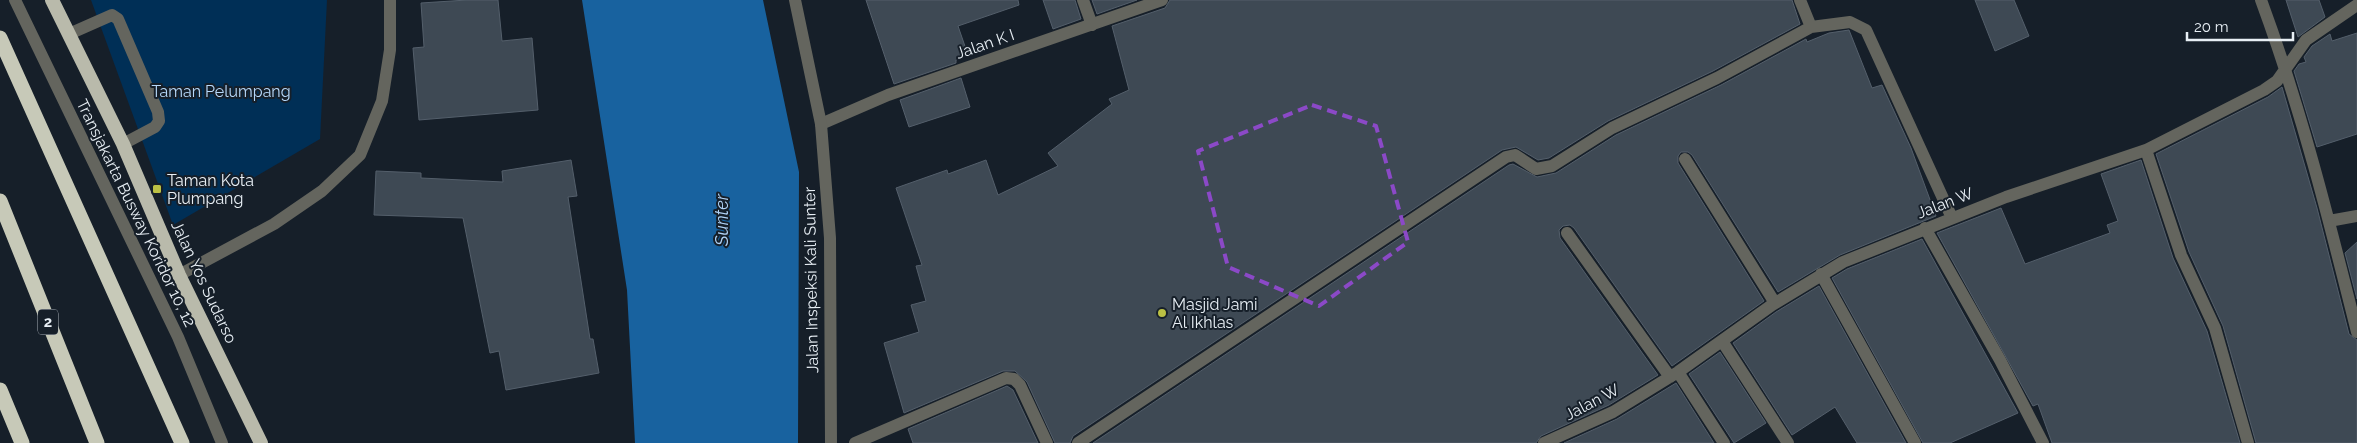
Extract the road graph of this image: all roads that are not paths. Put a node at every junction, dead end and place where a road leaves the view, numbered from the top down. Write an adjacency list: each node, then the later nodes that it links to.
1 (15, 0): 35 (street, Transjakarta Busway Koridor 10, 12)
2 (52, 0): 12 (highway, Jalan Yos Sudarso)
3 (390, 0): 25 (street)
4 (795, 0): 15 (street, Jalan Inspeksi Kali Sunter)
5 (1083, 0): 10 (street)
6 (1162, 0): 10 (street, Jalan K I)
7 (1800, 0): 11 (street)
8 (2261, 0): 14 (street)
9 (2357, 5): 14 (street, Jalan W)
10 (1092, 25): 15 (street, Jalan K I)
11 (1811, 26): 21 (street); 40 (street)
12 (69, 34): 16 (highway, Jalan Yos Sudarso); 16 (street)
13 (0, 38): 34 (highway)
14 (2286, 69): 17 (street, Jalan W); 22 (street)
15 (820, 124): 37 (street, Jalan Inspeksi Kali Sunter)
16 (123, 144): 25 (highway, Jalan Yos Sudarso)
17 (2146, 150): 21 (street, Jalan W); 46 (street)
18 (1685, 159): 27 (street)
19 (0, 201): 33 (highway, 2)
20 (2357, 216): 22 (street)
21 (1952, 218): 23 (street, Jalan W)
22 (2330, 221): 28 (street)
23 (1925, 228): 26 (street, Jalan W); 45 (street)
24 (1567, 233): 30 (street)
25 (179, 274): 36 (highway, Jalan Yos Sudarso)
26 (1821, 274): 27 (street, Jalan W); 44 (street)
27 (1775, 303): 29 (street, Jalan W)
28 (2357, 332)
29 (1722, 341): 30 (street, Jalan W); 43 (street)
30 (1674, 374): 41 (street, Jalan W); 42 (street)
31 (0, 390): 32 (highway)
32 (22, 443)
33 (97, 443)
34 (182, 443)
35 (222, 443)
36 (261, 443)
37 (830, 443)
38 (855, 443): 39 (street)
39 (1047, 443)
40 (1078, 443)
41 (1544, 443)
42 (1724, 443)
43 (1788, 443)
44 (1915, 443)
45 (2043, 443)
46 (2248, 443)

